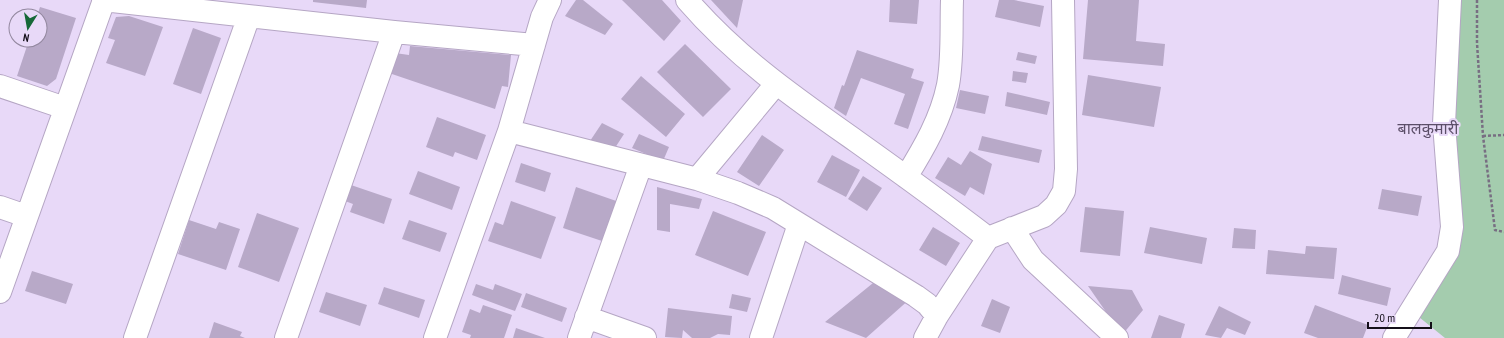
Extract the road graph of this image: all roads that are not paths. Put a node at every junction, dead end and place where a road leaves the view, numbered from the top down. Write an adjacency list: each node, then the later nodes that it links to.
1 (104, 0): 7 (street); 12 (street)
2 (550, 0): 9 (street)
3 (687, 0): 10 (street)
4 (952, 0): 15 (street)
5 (1063, 0): 20 (street)
6 (1450, 0): 34 (street)
7 (249, 16): 8 (street); 25 (street)
8 (394, 32): 9 (street); 26 (street)
9 (534, 45): 13 (street)
10 (776, 84): 15 (street); 16 (street)
11 (0, 86): 12 (street)
12 (65, 108): 18 (street)
13 (509, 132): 14 (street); 27 (street)
14 (641, 165): 16 (street); 24 (street)
15 (906, 177): 21 (street)
16 (697, 179): 19 (street)
17 (0, 207): 18 (street)
18 (26, 216): 22 (street)
19 (800, 224): 23 (street); 30 (street)
20 (1012, 228): 21 (street); 33 (street)
21 (988, 238): 23 (street)
22 (0, 292)
23 (937, 316): 32 (street)
24 (586, 317): 28 (street); 29 (street)
25 (135, 338)
26 (286, 338)
27 (435, 338)
28 (579, 338)
29 (645, 338)
30 (761, 338)
31 (908, 338): 32 (street)
32 (924, 338)
33 (1116, 338)
34 (1394, 338)

